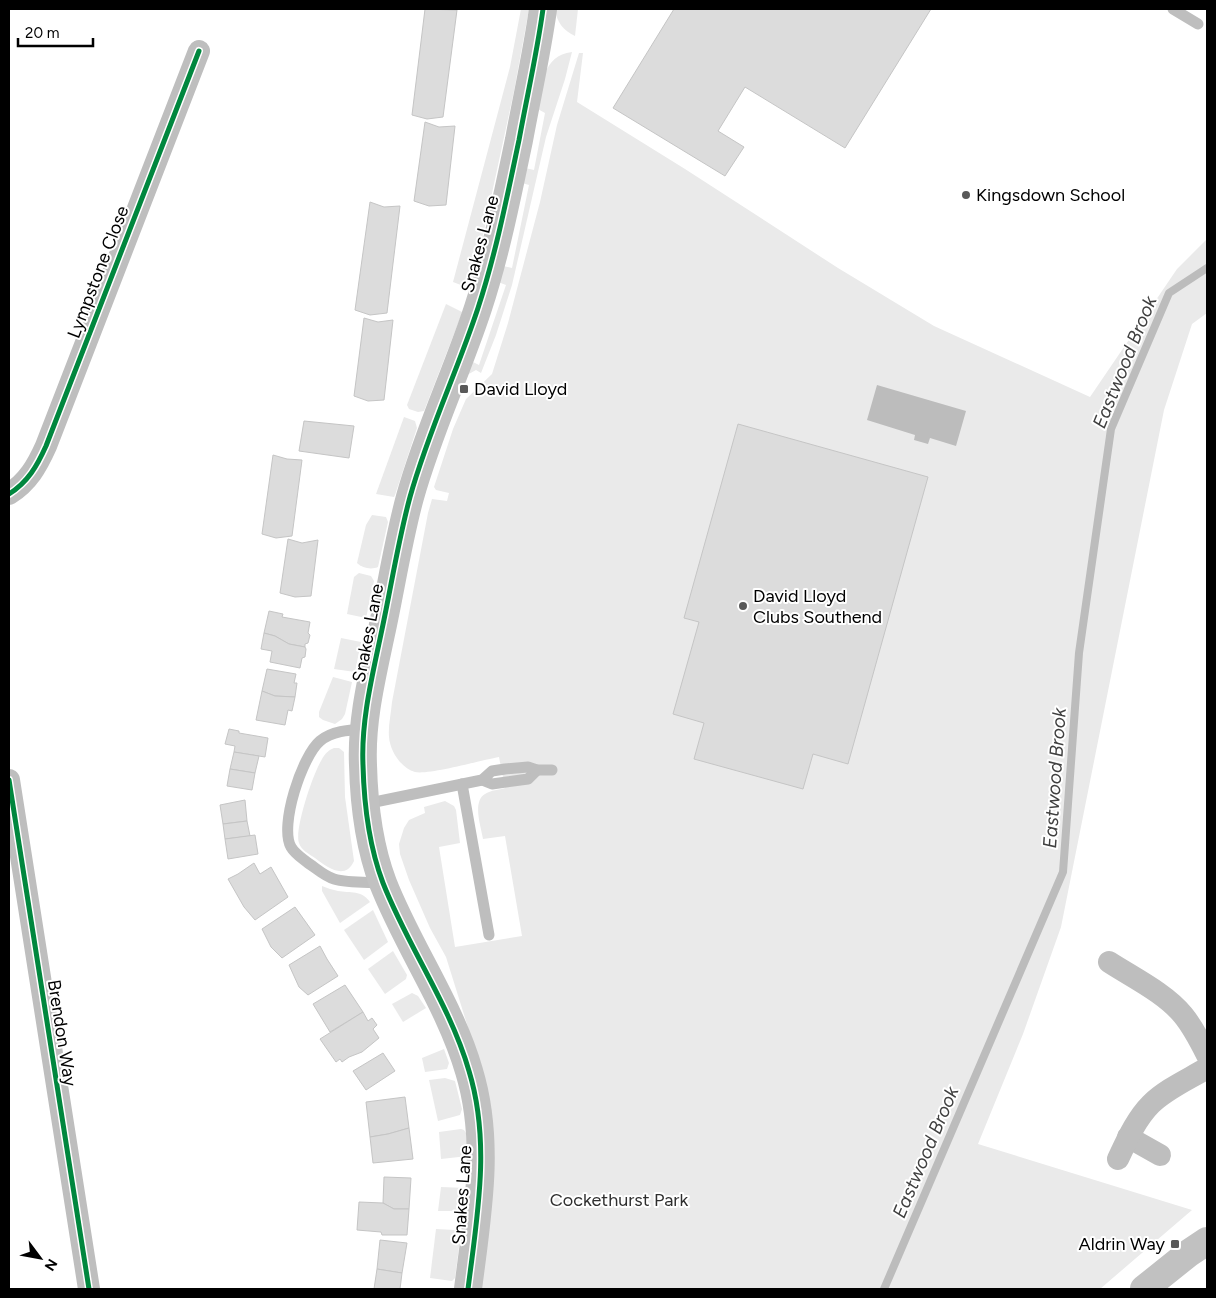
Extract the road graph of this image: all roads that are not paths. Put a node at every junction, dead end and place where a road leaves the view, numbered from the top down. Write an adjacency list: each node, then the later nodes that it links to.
1 (543, 9): 6 (street, Snakes Lane)
2 (1173, 9): 3 (lane)
3 (1198, 24)
4 (199, 51): 5 (street, Lympstone Close)
5 (9, 494)
6 (364, 729): 10 (street, Snakes Lane); 12 (lane)
7 (552, 770): 9 (lane)
8 (9, 780): 11 (street, Brendon Way)
9 (462, 784): 10 (lane); 13 (lane)
10 (365, 804): 12 (street, Snakes Lane)
11 (15, 858): 21 (street, Brendon Way)
12 (383, 883): 22 (street, Snakes Lane)
13 (489, 935)
14 (1109, 962): 15 (street)
15 (1207, 1055)
16 (1207, 1068): 17 (street)
17 (1128, 1137): 18 (street); 19 (street)
18 (1160, 1155)
19 (1118, 1159)
20 (1207, 1241): 23 (street)
21 (89, 1289)
22 (468, 1289)
23 (1144, 1289)

